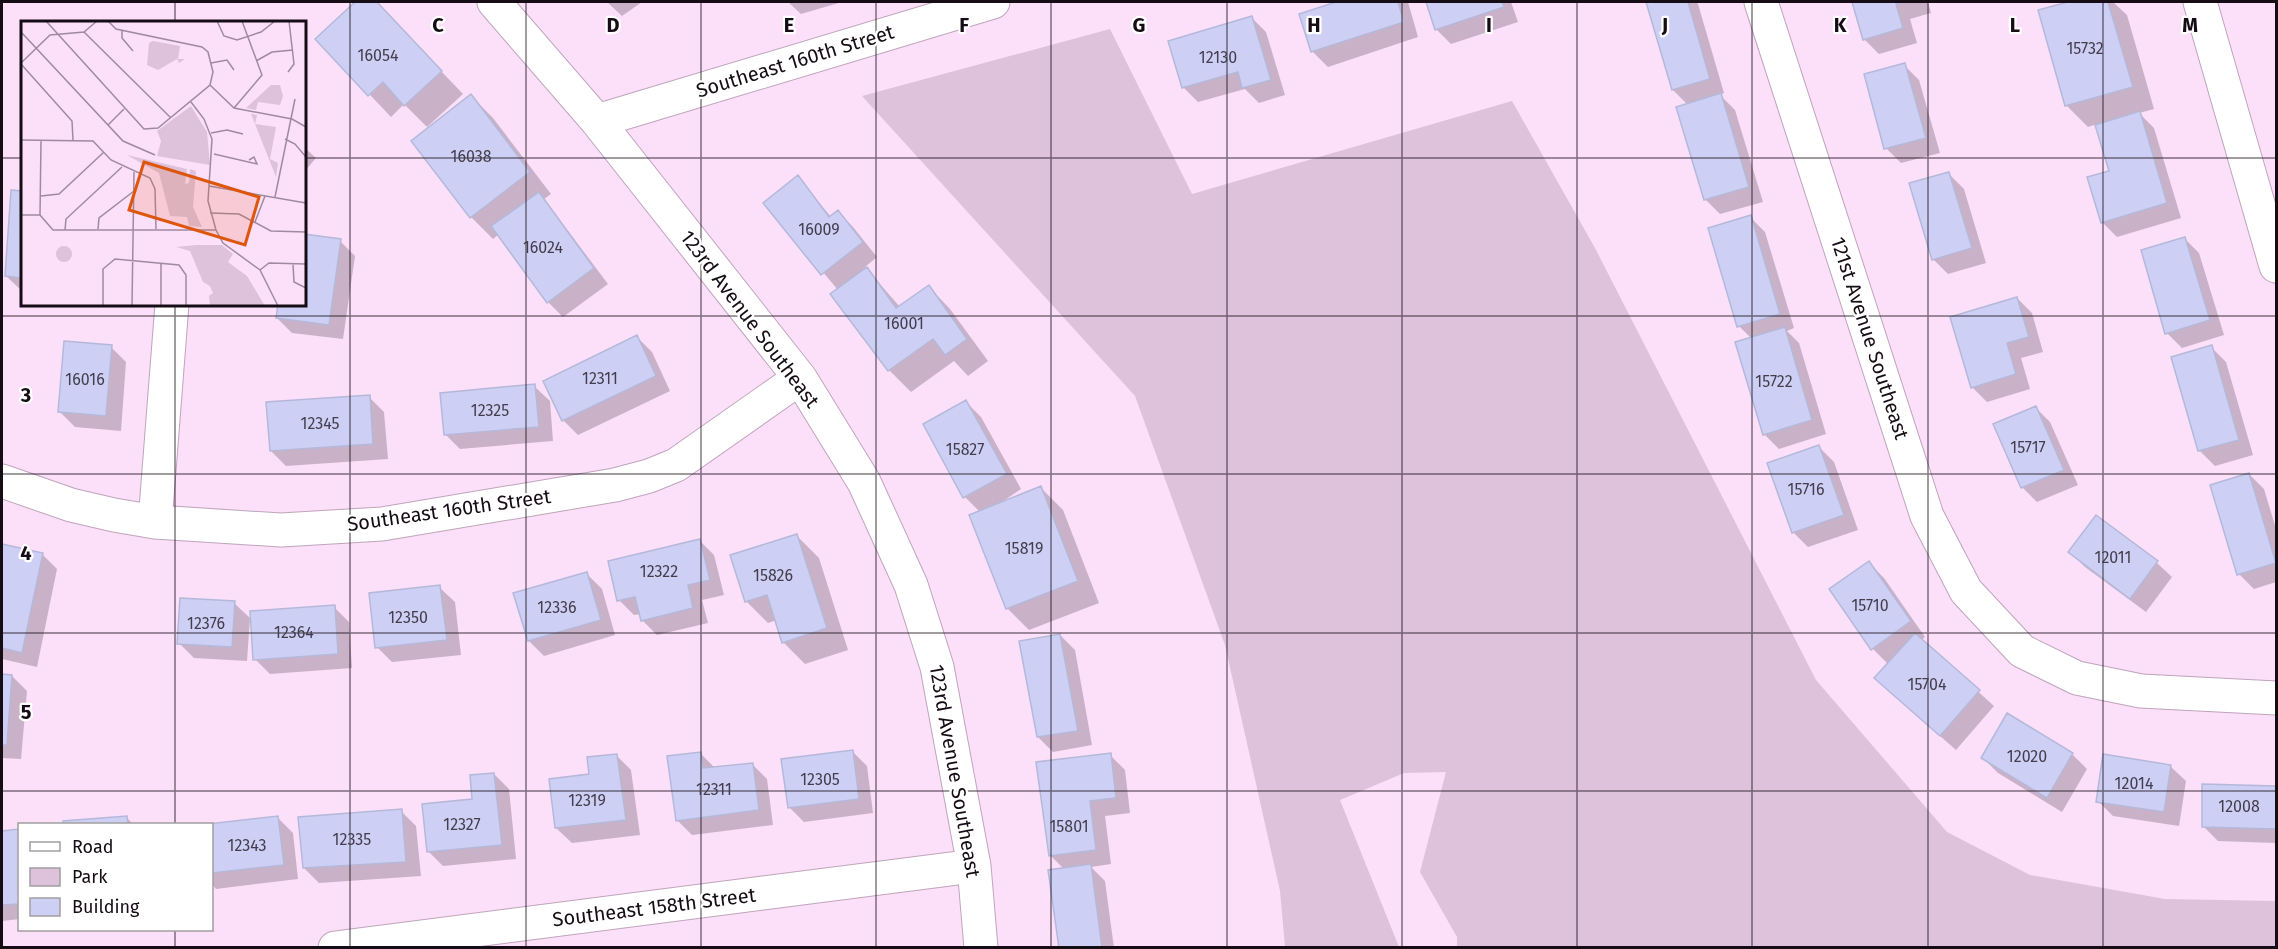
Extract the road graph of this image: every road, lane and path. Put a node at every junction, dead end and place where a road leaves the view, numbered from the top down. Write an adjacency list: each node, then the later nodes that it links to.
1 (494, 2): 5 (street, 123rd Avenue Southeast)
2 (993, 2): 5 (street, Southeast 160th Street)
3 (1761, 2): 11 (street, 121st Avenue Southeast)
4 (2200, 2): 6 (street)
5 (597, 121): 8 (street, 123rd Avenue Southeast)
6 (2277, 266)
7 (172, 306): 10 (street)
8 (800, 378): 10 (street, Southeast 160th Street); 12 (street, 123rd Avenue Southeast)
9 (2, 481): 10 (street, Southeast 160th Street)
10 (155, 522)
11 (2277, 699)
12 (974, 866): 13 (street, Southeast 158th Street); 14 (street, 123rd Avenue Southeast)
13 (335, 948)
14 (981, 948)

